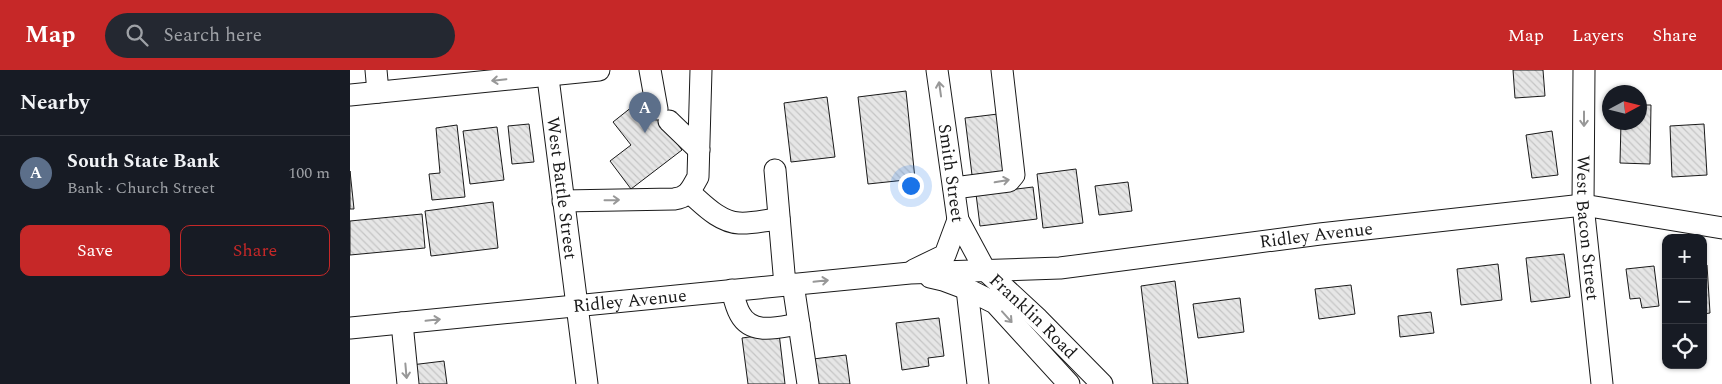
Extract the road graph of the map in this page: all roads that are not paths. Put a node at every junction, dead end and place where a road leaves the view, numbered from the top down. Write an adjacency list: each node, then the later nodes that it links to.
1 (376, 70): 9 (street)
2 (599, 70): 8 (street)
3 (650, 70): 11 (street)
4 (701, 70): 11 (street)
5 (937, 70): 13 (street, Smith Street, one-way to 5)
6 (1002, 70): 13 (street, one-way to 6)
7 (1584, 70): 16 (street, West Bacon Street, one-way to 16)
8 (547, 72): 9 (street, one-way to 9); 15 (street, West Battle Street)
9 (378, 92): 10 (street)
10 (350, 95)
11 (699, 150): 14 (street)
12 (775, 170): 17 (street)
13 (954, 188): 18 (street, Smith Street)
14 (689, 192): 15 (street, one-way to 14); 17 (street)
15 (563, 201): 25 (street, West Battle Street)
16 (1583, 205): 19 (street, Ridley Avenue); 20 (street, Ridley Avenue); 35 (street, West Bacon Street)
17 (779, 219): 22 (street)
18 (958, 220): 20 (street, Smith Street); 21 (street, Ridley Avenue)
19 (1722, 228)
20 (985, 270): 21 (street, Ridley Avenue); 34 (street, Franklin Road)
21 (910, 273): 22 (street, Ridley Avenue, one-way to 21); 24 (street, Ridley Avenue)
22 (789, 285): 23 (street, Ridley Avenue); 27 (street)
23 (732, 290): 25 (street, Ridley Avenue); 27 (street)
24 (967, 290): 32 (street); 33 (street, Franklin Road, one-way to 33)
25 (577, 306): 26 (street, Ridley Avenue, one-way to 25); 30 (street, West Battle Street)
26 (402, 323): 28 (street, Ridley Avenue); 29 (street, one-way to 29)
27 (799, 324): 31 (street)
28 (350, 328)
29 (408, 384)
30 (587, 384)
31 (808, 384)
32 (978, 384)
33 (1068, 384)
34 (1102, 384)
35 (1602, 384)

